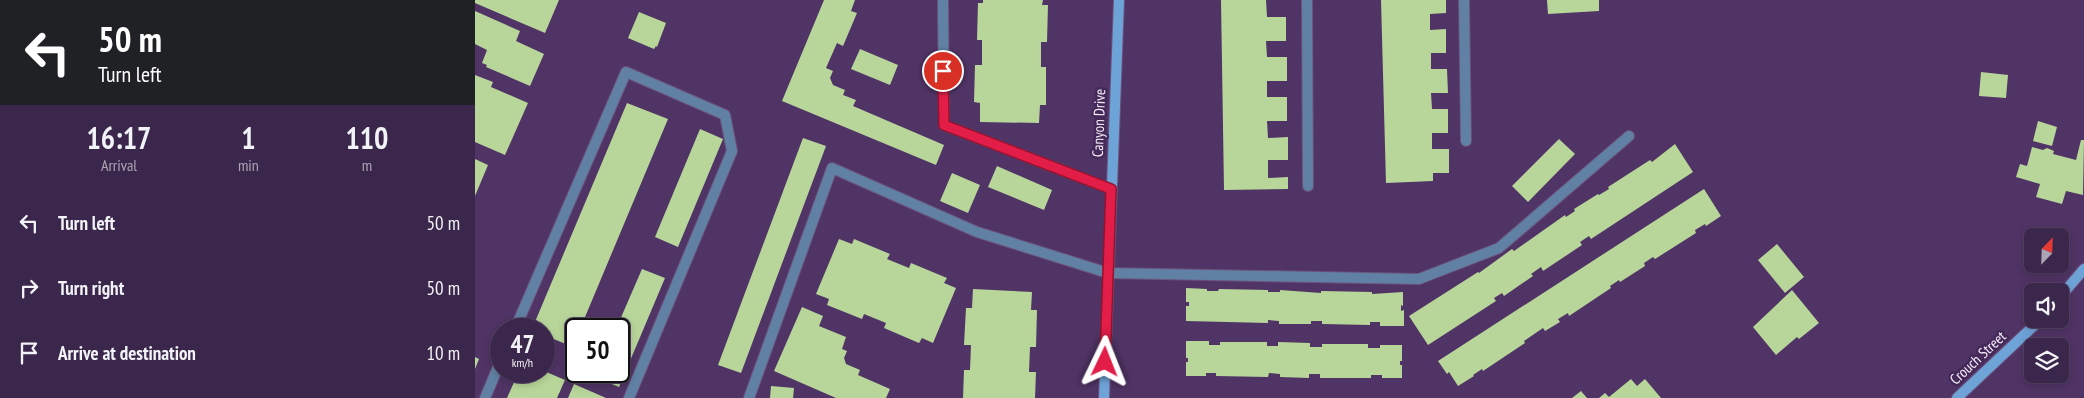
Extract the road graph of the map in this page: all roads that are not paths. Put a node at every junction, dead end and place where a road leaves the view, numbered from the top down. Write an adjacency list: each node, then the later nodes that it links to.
1 (943, 0): 8 (street)
2 (1119, 0): 8 (main road, Canyon Drive)
3 (1307, 0): 7 (street)
4 (1464, 0): 6 (street)
5 (1629, 136): 10 (street)
6 (1466, 141)
7 (1308, 186)
8 (1111, 189): 10 (main road, Canyon Drive)
9 (2084, 269): 11 (main road)
10 (1108, 273): 17 (street); 18 (main road, Canyon Drive)
11 (2069, 286)
12 (520, 318): 16 (street)
13 (2031, 328): 19 (main road, Crouch Street)
14 (491, 383): 15 (street)
15 (485, 398)
16 (629, 398)
17 (749, 398)
18 (1103, 398)
19 (1957, 398)

